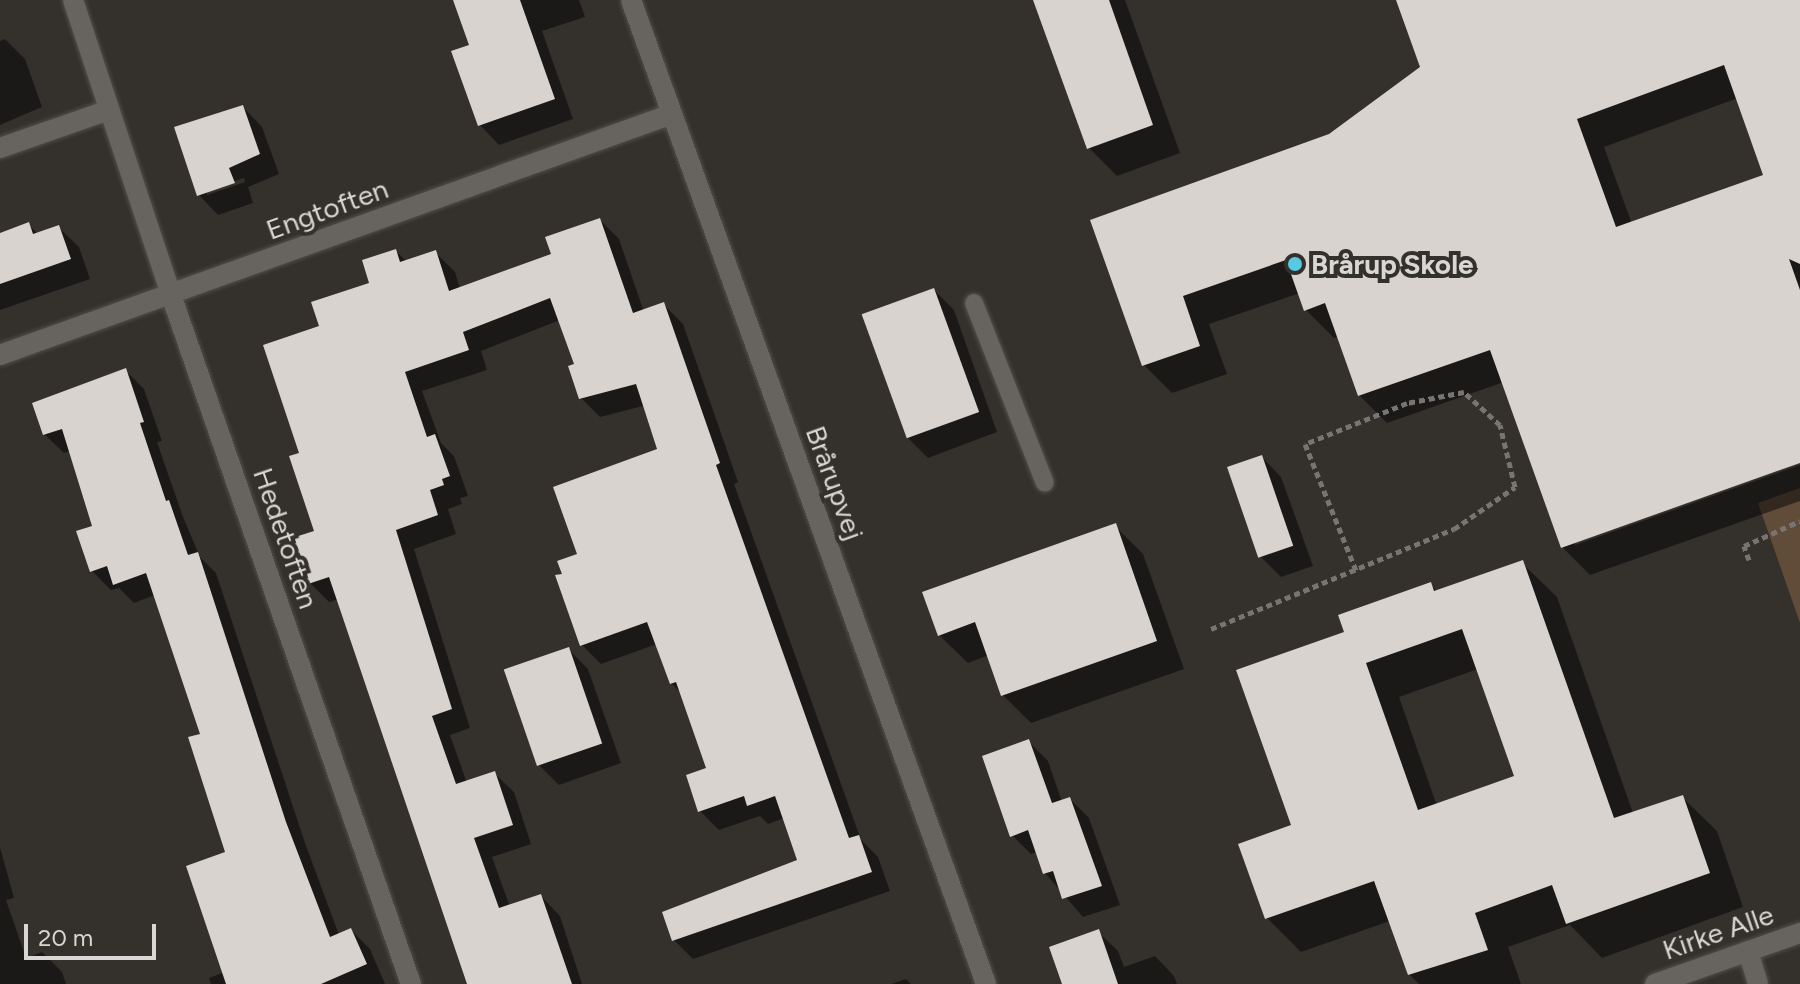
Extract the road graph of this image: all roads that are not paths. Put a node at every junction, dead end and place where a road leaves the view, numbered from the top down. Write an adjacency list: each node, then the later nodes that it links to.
1 (73, 0): 3 (street, Hedetoften)
2 (631, 0): 4 (street, Brårupvej)
3 (109, 110): 5 (street); 6 (street, Hedetoften)
4 (672, 114): 6 (street, Engtoften); 13 (street, Brårupvej)
5 (0, 148)
6 (171, 295): 8 (street, Engtoften); 12 (street, Hedetoften)
7 (974, 303): 9 (lane)
8 (0, 355)
9 (1045, 483)
10 (1800, 933): 11 (street, Kirke Alle)
11 (1748, 951): 14 (street, Kirke Alle); 15 (street)
12 (411, 984)
13 (986, 984)
14 (1655, 984)
15 (1758, 984)

